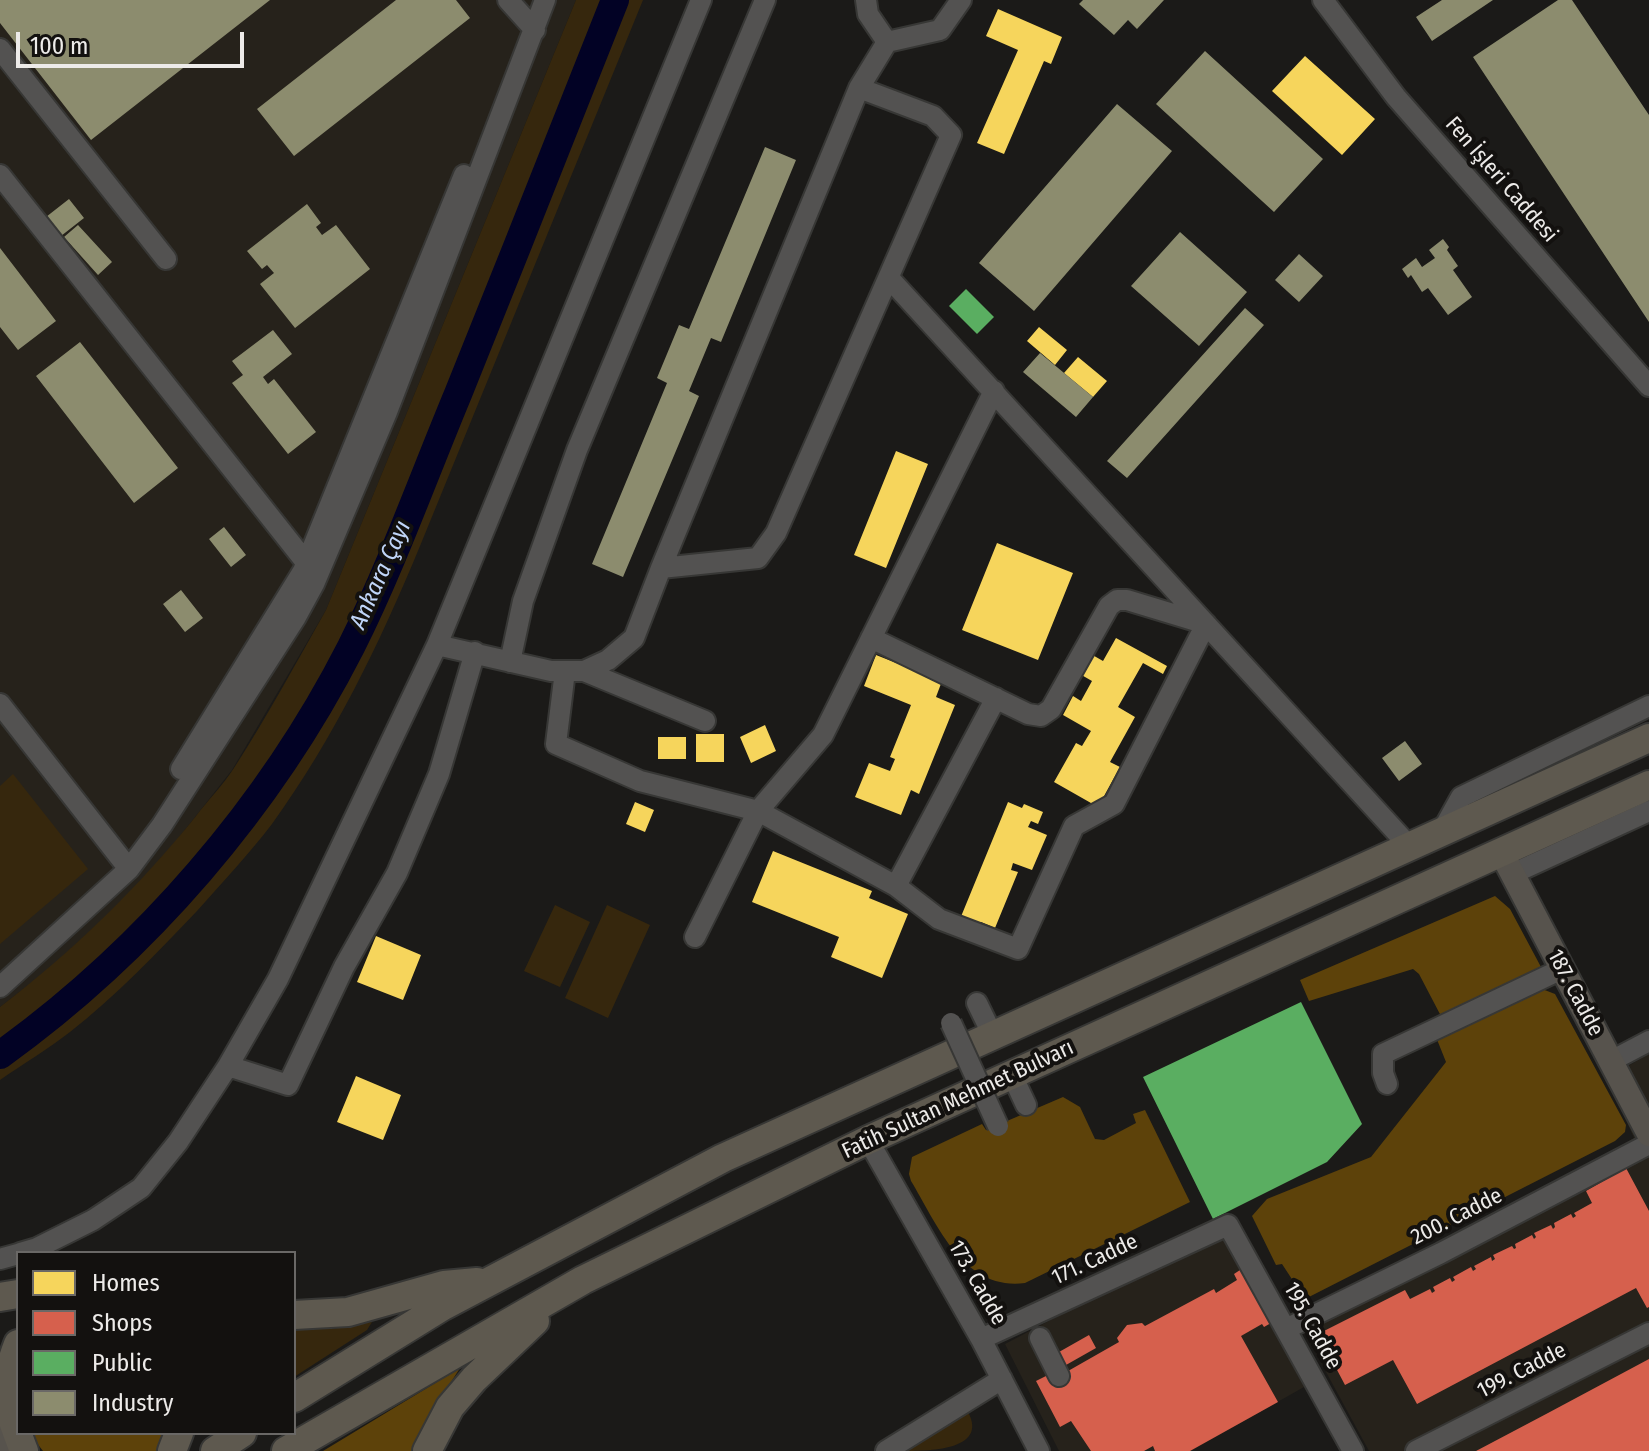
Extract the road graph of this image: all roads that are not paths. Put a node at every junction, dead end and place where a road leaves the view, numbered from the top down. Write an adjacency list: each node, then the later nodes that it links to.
1 (508, 0): 8 (street)
2 (544, 0): 8 (street)
3 (701, 0): 21 (street)
4 (765, 0): 23 (street)
5 (866, 0): 9 (street)
6 (961, 0): 9 (street)
7 (1323, 0): 15 (street, Fen İşleri Caddesi)
8 (531, 27): 18 (street)
9 (887, 42): 11 (street)
10 (0, 49): 13 (street)
11 (859, 88): 14 (street); 17 (street)
12 (0, 175): 18 (street)
13 (166, 259)
14 (889, 278): 16 (street); 17 (street)
15 (1649, 386)
16 (994, 391): 19 (street); 20 (street)
17 (661, 568): 24 (street)
18 (312, 570): 36 (street)
19 (1206, 624): 25 (street); 34 (street); 37 (street)
20 (871, 638): 25 (street); 31 (street)
21 (437, 645): 22 (street); 47 (street)
22 (475, 652): 23 (street); 47 (street)
23 (510, 662): 24 (street)
24 (574, 671): 28 (street); 31 (street)
25 (996, 698): 37 (street)
26 (0, 704): 36 (street)
27 (1649, 706): 33 (street)
28 (705, 721)
29 (1649, 738): 33 (highway, Fatih Sultan Mehmet Bulvarı)
30 (1649, 785): 35 (highway, Fatih Sultan Mehmet Bulvarı)
31 (758, 811): 37 (street); 38 (street)
32 (1649, 811): 35 (street)
33 (1441, 833): 34 (highway, Fatih Sultan Mehmet Bulvarı)
34 (1410, 847): 44 (highway, Fatih Sultan Mehmet Bulvarı)
35 (1506, 863): 39 (main road, 187. Cadde); 48 (highway, Fatih Sultan Mehmet Bulvarı)
36 (126, 866): 40 (street); 41 (street)
37 (896, 886)
38 (695, 937)
39 (1562, 969): 46 (main road, 187. Cadde); 49 (street)
40 (0, 971)
41 (0, 987)
42 (977, 1003): 44 (street)
43 (951, 1023): 51 (street, bridge)
44 (993, 1036): 58 (highway, Fatih Sultan Mehmet Bulvarı)
45 (1649, 1041): 46 (street)
46 (1611, 1061): 52 (main road, 187. Cadde)
47 (228, 1066): 56 (street)
48 (1012, 1075): 50 (street); 53 (highway, Fatih Sultan Mehmet Bulvarı)
49 (1387, 1084)
50 (1026, 1105)
51 (998, 1126)
52 (1649, 1134)
53 (868, 1140): 57 (highway, Fatih Sultan Mehmet Bulvarı); 63 (street, 173. Cadde)
54 (1649, 1144): 60 (street, 200. Cadde)
55 (1228, 1225): 60 (street, 195. Cadde); 63 (street, 171. Cadde)
56 (26, 1251)
57 (583, 1280): 73 (highway, Fatih Sultan Mehmet Bulvarı); 74 (highway)
58 (490, 1281): 59 (highway); 67 (highway, Fatih Sultan Mehmet Bulvarı)
59 (296, 1315)
60 (1286, 1329): 77 (street, 195. Cadde)
61 (1649, 1333): 78 (street, 199. Cadde)
62 (1040, 1338): 65 (street)
63 (981, 1339): 66 (street, 173. Cadde)
64 (16, 1348): 68 (highway)
65 (1059, 1376)
66 (1002, 1379): 75 (street); 76 (street, 173. Cadde)
67 (300, 1394)
68 (16, 1430)
69 (0, 1435): 71 (main road)
70 (239, 1435): 72 (highway)
71 (16, 1451)
72 (215, 1451)
73 (286, 1451)
74 (427, 1451)
75 (886, 1451)
76 (1039, 1451)
77 (1353, 1451)
78 (1416, 1451)

